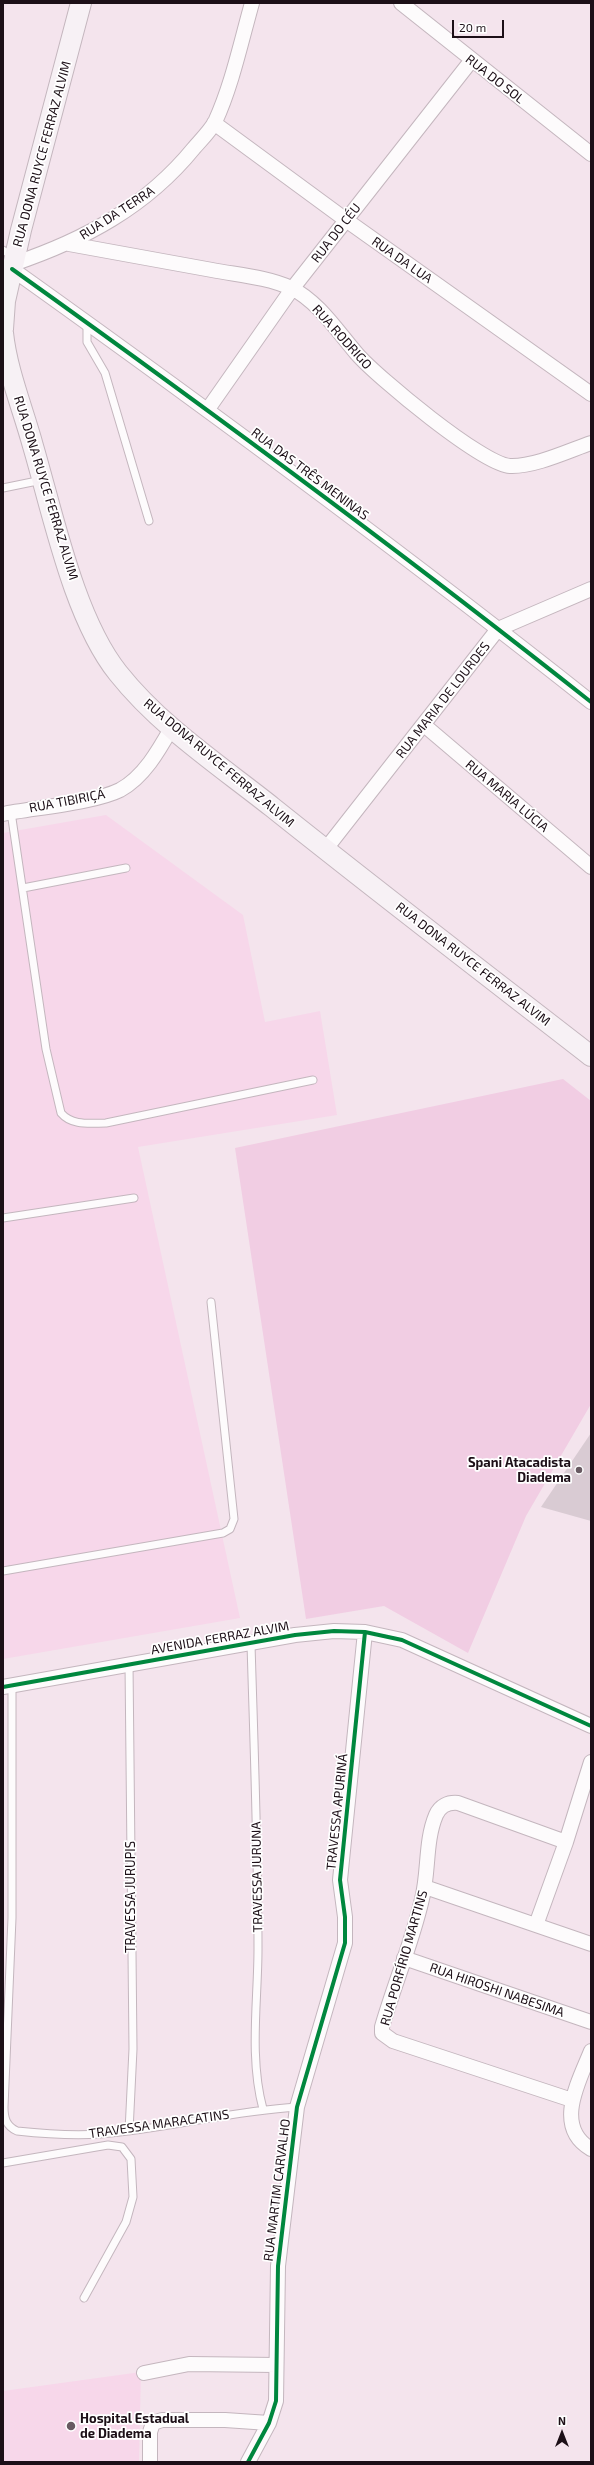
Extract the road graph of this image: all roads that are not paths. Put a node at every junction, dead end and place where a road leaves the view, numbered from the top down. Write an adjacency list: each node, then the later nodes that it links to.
1 (81, 3): 9 (main road, RUA DONA RUYCE FERRAZ ALVIM)
2 (252, 3): 5 (street, RUA DA TERRA)
3 (400, 3): 4 (street, RUA DO SOL)
4 (471, 61): 6 (street, RUA DO SOL); 7 (street, RUA DO CÉU)
5 (214, 123): 7 (street, RUA DA LUA); 8 (street, RUA DA TERRA)
6 (591, 154)
7 (346, 220): 10 (street, RUA DO CÉU); 14 (street, RUA DA LUA)
8 (69, 244): 9 (street, RUA DA TERRA); 10 (street, RUA RODRIGO)
9 (9, 267): 11 (street, RUA DAS TRÊS MENINAS); 12 (main road, RUA DONA RUYCE FERRAZ ALVIM)
10 (292, 289): 16 (street, RUA DO CÉU); 18 (street, RUA RODRIGO)
11 (87, 322): 16 (street, RUA DAS TRÊS MENINAS); 21 (lane)
12 (3, 329)
13 (3, 333): 17 (main road, RUA DONA RUYCE FERRAZ ALVIM)
14 (591, 394)
15 (3, 397): 17 (main road)
16 (208, 409): 23 (street, RUA DAS TRÊS MENINAS)
17 (27, 425): 19 (main road, RUA DONA RUYCE FERRAZ ALVIM)
18 (591, 443)
19 (43, 479): 20 (lane); 26 (main road, RUA DONA RUYCE FERRAZ ALVIM)
20 (3, 488)
21 (149, 521)
22 (591, 589): 23 (street, RUA MARIA DE LOURDES)
23 (498, 629): 24 (street, RUA DAS TRÊS MENINAS); 25 (street, RUA MARIA DE LOURDES)
24 (591, 702)
25 (424, 725): 28 (street, RUA MARIA DE LOURDES); 29 (street, RUA MARIA LÚCIA)
26 (172, 727): 27 (street, RUA TIBIRIÇÁ); 28 (main road, RUA DONA RUYCE FERRAZ ALVIM)
27 (7, 813): 31 (lane)
28 (325, 850): 32 (main road, RUA DONA RUYCE FERRAZ ALVIM)
29 (591, 867)
30 (126, 868): 31 (lane)
31 (23, 888): 33 (lane)
32 (591, 1056)
33 (313, 1080)
34 (134, 1198): 35 (lane)
35 (3, 1218)
36 (211, 1302): 37 (lane)
37 (3, 1571)
38 (365, 1632): 39 (street, AVENIDA FERRAZ ALVIM); 42 (street, AVENIDA FERRAZ ALVIM); 52 (street, TRAVESSA APURINÁ)
39 (252, 1644): 40 (street, AVENIDA FERRAZ ALVIM); 53 (lane, TRAVESSA JURUNA)
40 (129, 1664): 41 (street, AVENIDA FERRAZ ALVIM); 54 (lane, TRAVESSA JURUPIS)
41 (7, 1686): 54 (lane, TRAVESSA MARACATINS)
42 (591, 1726)
43 (591, 1762): 44 (street)
44 (566, 1842): 45 (street, RUA PORFÍRIO MARTINS); 46 (street)
45 (425, 1887): 46 (street); 48 (street, RUA PORFÍRIO MARTINS)
46 (536, 1925): 47 (street)
47 (591, 1944)
48 (404, 1958): 49 (street, RUA HIROSHI NABESIMA); 51 (street, RUA PORFÍRIO MARTINS)
49 (591, 2022)
50 (591, 2051): 51 (street)
51 (572, 2100): 55 (street)
52 (297, 2107): 53 (lane, TRAVESSA MARACATINS); 58 (street, RUA MARTIM CARVALHO)
53 (263, 2109): 54 (lane, TRAVESSA MARACATINS)
54 (129, 2131)
55 (591, 2148)
56 (3, 2163): 57 (lane)
57 (84, 2298)
58 (276, 2365): 59 (street); 60 (street, RUA MARTIM CARVALHO)
59 (144, 2373)
60 (269, 2423): 61 (street); 62 (street, RUA MARTIM CARVALHO)
61 (150, 2462)
62 (248, 2462)

